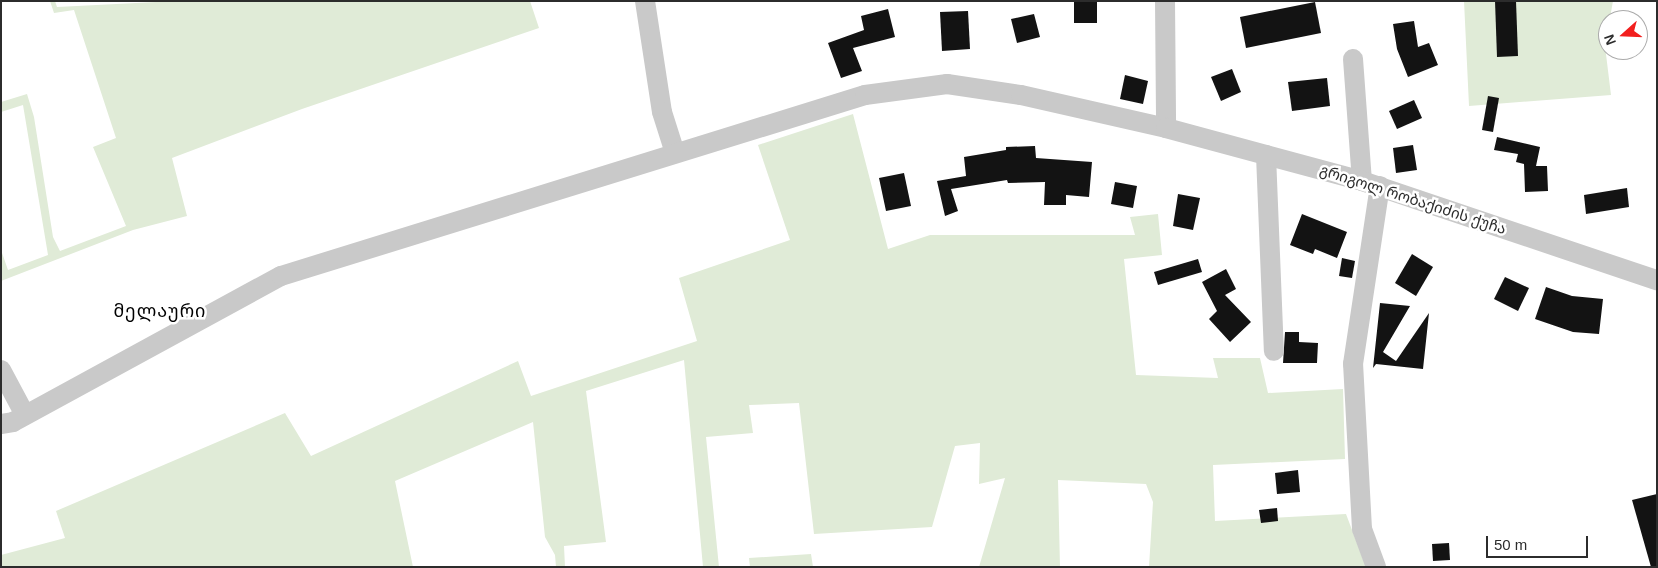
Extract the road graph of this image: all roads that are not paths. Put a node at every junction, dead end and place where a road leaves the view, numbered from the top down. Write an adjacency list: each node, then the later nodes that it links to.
1 (645, 1): 5 (street)
2 (1164, 1): 4 (street)
3 (1353, 59): 7 (street)
4 (1166, 128): 5 (street, გრიგოლ რობაქიძის ქუჩა); 6 (street, გრიგოლ რობაქიძის ქუჩა)
5 (675, 153): 11 (street, გრიგოლ რობაქიძის ქუჩა)
6 (1266, 155): 7 (street, გრიგოლ რობაქიძის ქუჩა); 9 (street)
7 (1371, 183): 8 (street, გრიგოლ რობაქიძის ქუჩა); 13 (street)
8 (1657, 280)
9 (1274, 351)
10 (1, 370): 11 (street)
11 (25, 415): 12 (street, გრიგოლ რობაქიძის ქუჩა)
12 (1, 424)
13 (1376, 567)

